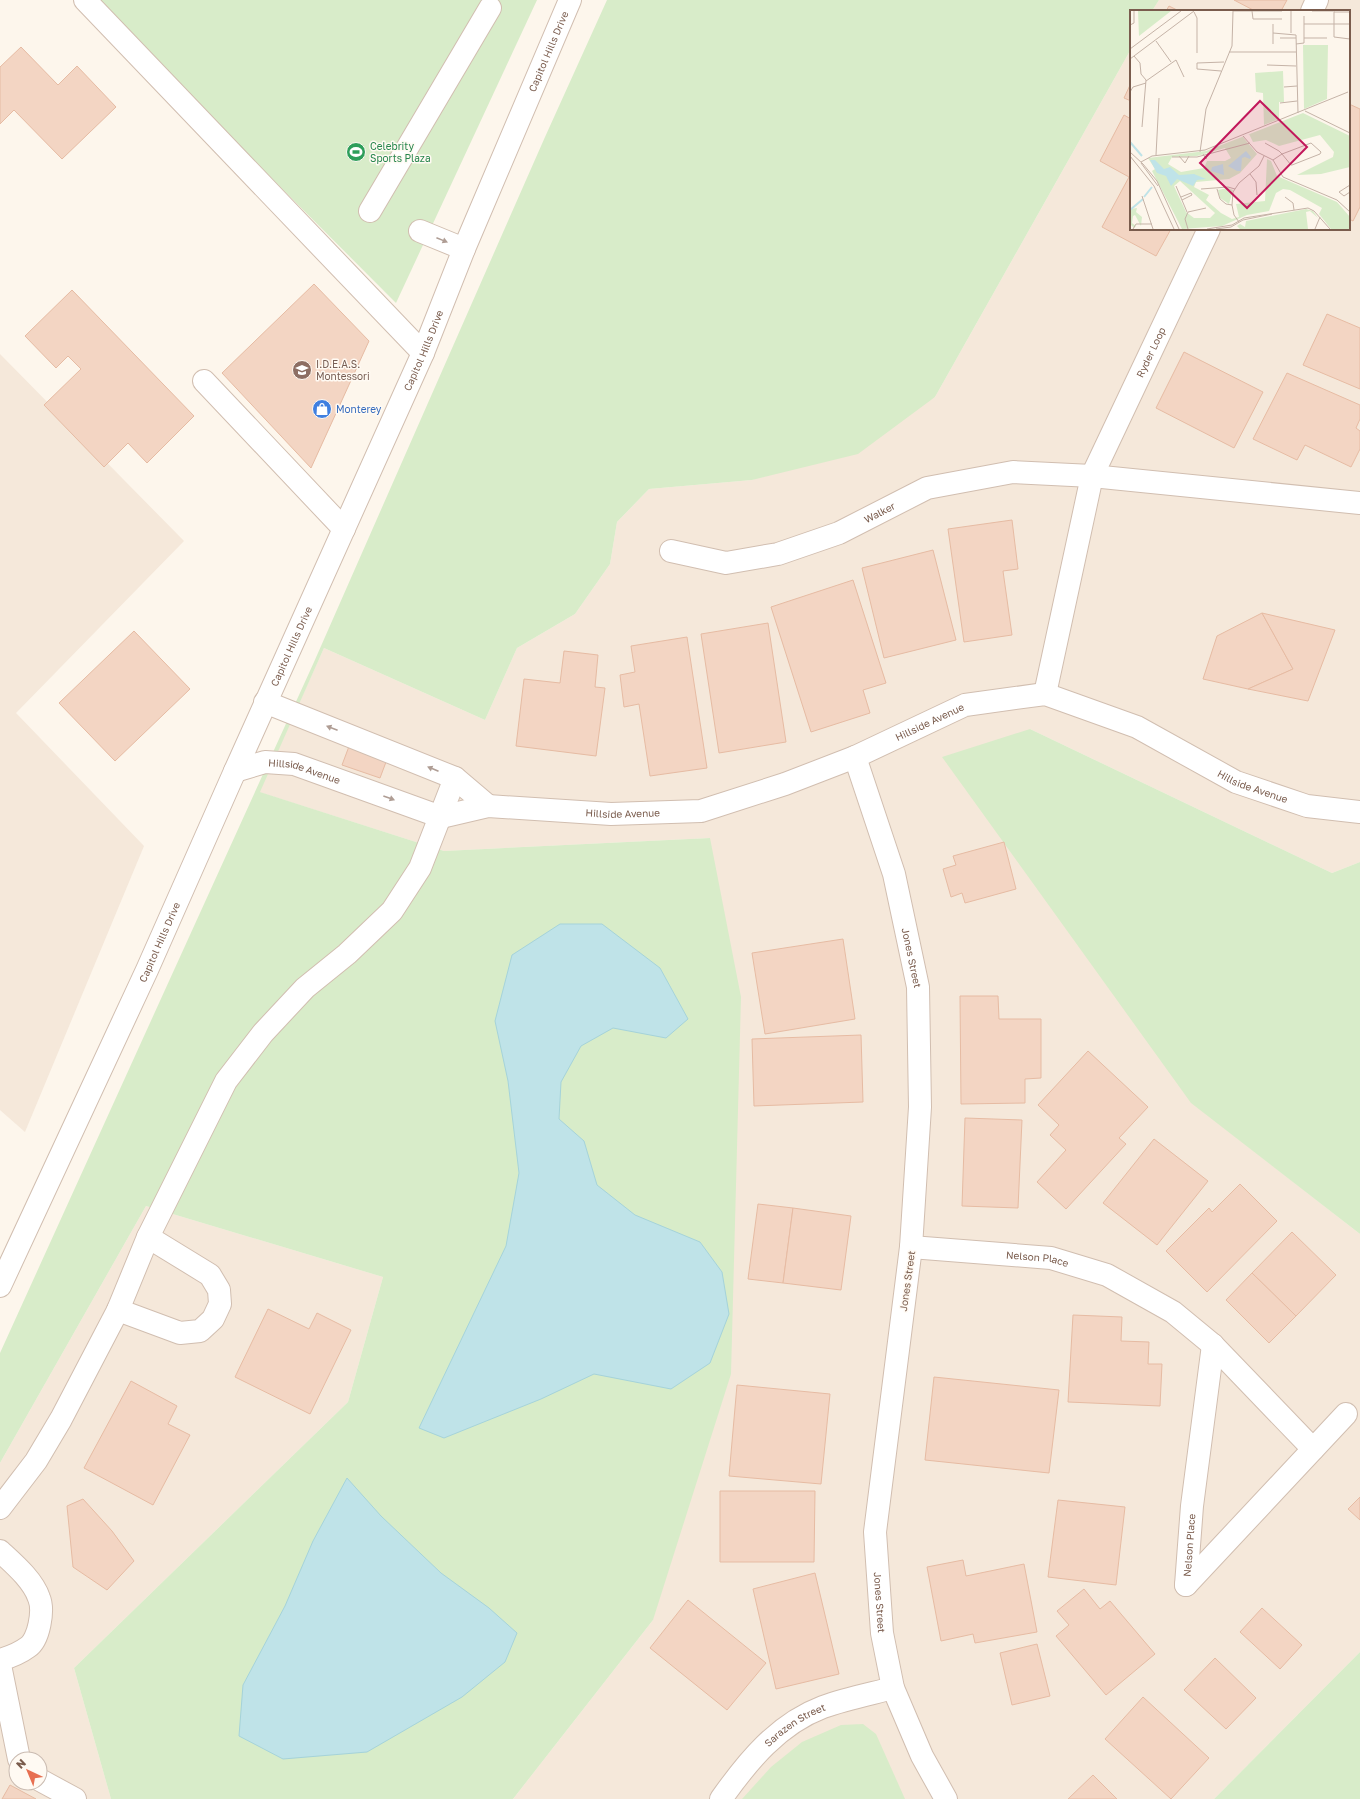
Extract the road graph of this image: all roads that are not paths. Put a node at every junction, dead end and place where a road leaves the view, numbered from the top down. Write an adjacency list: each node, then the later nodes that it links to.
1 (85, 0): 10 (street)
2 (570, 0): 9 (street, Capitol Hills Drive)
3 (1317, 0): 5 (street)
4 (490, 8): 6 (street)
5 (1312, 10)
6 (370, 211)
7 (1209, 230): 12 (street, Ryder Loop)
8 (420, 231): 9 (street, one-way to 9)
9 (464, 249): 10 (street, Capitol Hills Drive)
10 (423, 353): 14 (street, Capitol Hills Drive)
11 (204, 382): 14 (street)
12 (1092, 476): 13 (street); 15 (street, Walker); 16 (street, Ryder Loop)
13 (1360, 503)
14 (344, 529): 17 (street, Capitol Hills Drive)
15 (671, 551)
16 (1045, 694): 18 (street, Hillside Avenue); 22 (street, Hillside Avenue)
17 (266, 702): 19 (street, Capitol Hills Drive); 20 (street, one-way to 17)
18 (855, 757): 21 (street, Hillside Avenue); 25 (street, Jones Street)
19 (235, 771): 23 (street, Hillside Avenue, one-way to 23); 26 (street, Capitol Hills Drive)
20 (455, 778): 21 (street); 23 (street)
21 (488, 806): 23 (street, Hillside Avenue)
22 (1360, 812)
23 (441, 817): 24 (street)
24 (148, 1237): 27 (street); 27 (street)
25 (911, 1247): 28 (street, Nelson Place); 35 (street, Jones Street)
26 (0, 1286)
27 (118, 1310): 31 (street)
28 (1213, 1345): 30 (street, Nelson Place); 30 (street, Nelson Place)
29 (1346, 1414): 30 (street, Nelson Place)
30 (1313, 1449)
31 (0, 1508)
32 (0, 1551): 33 (street)
33 (0, 1660)
34 (0, 1665): 36 (street)
35 (894, 1688): 39 (street, Sarazen Street); 40 (street, Jones Street)
36 (17, 1751)
37 (48, 1784): 38 (street)
38 (75, 1799)
39 (721, 1799)
40 (946, 1799)

